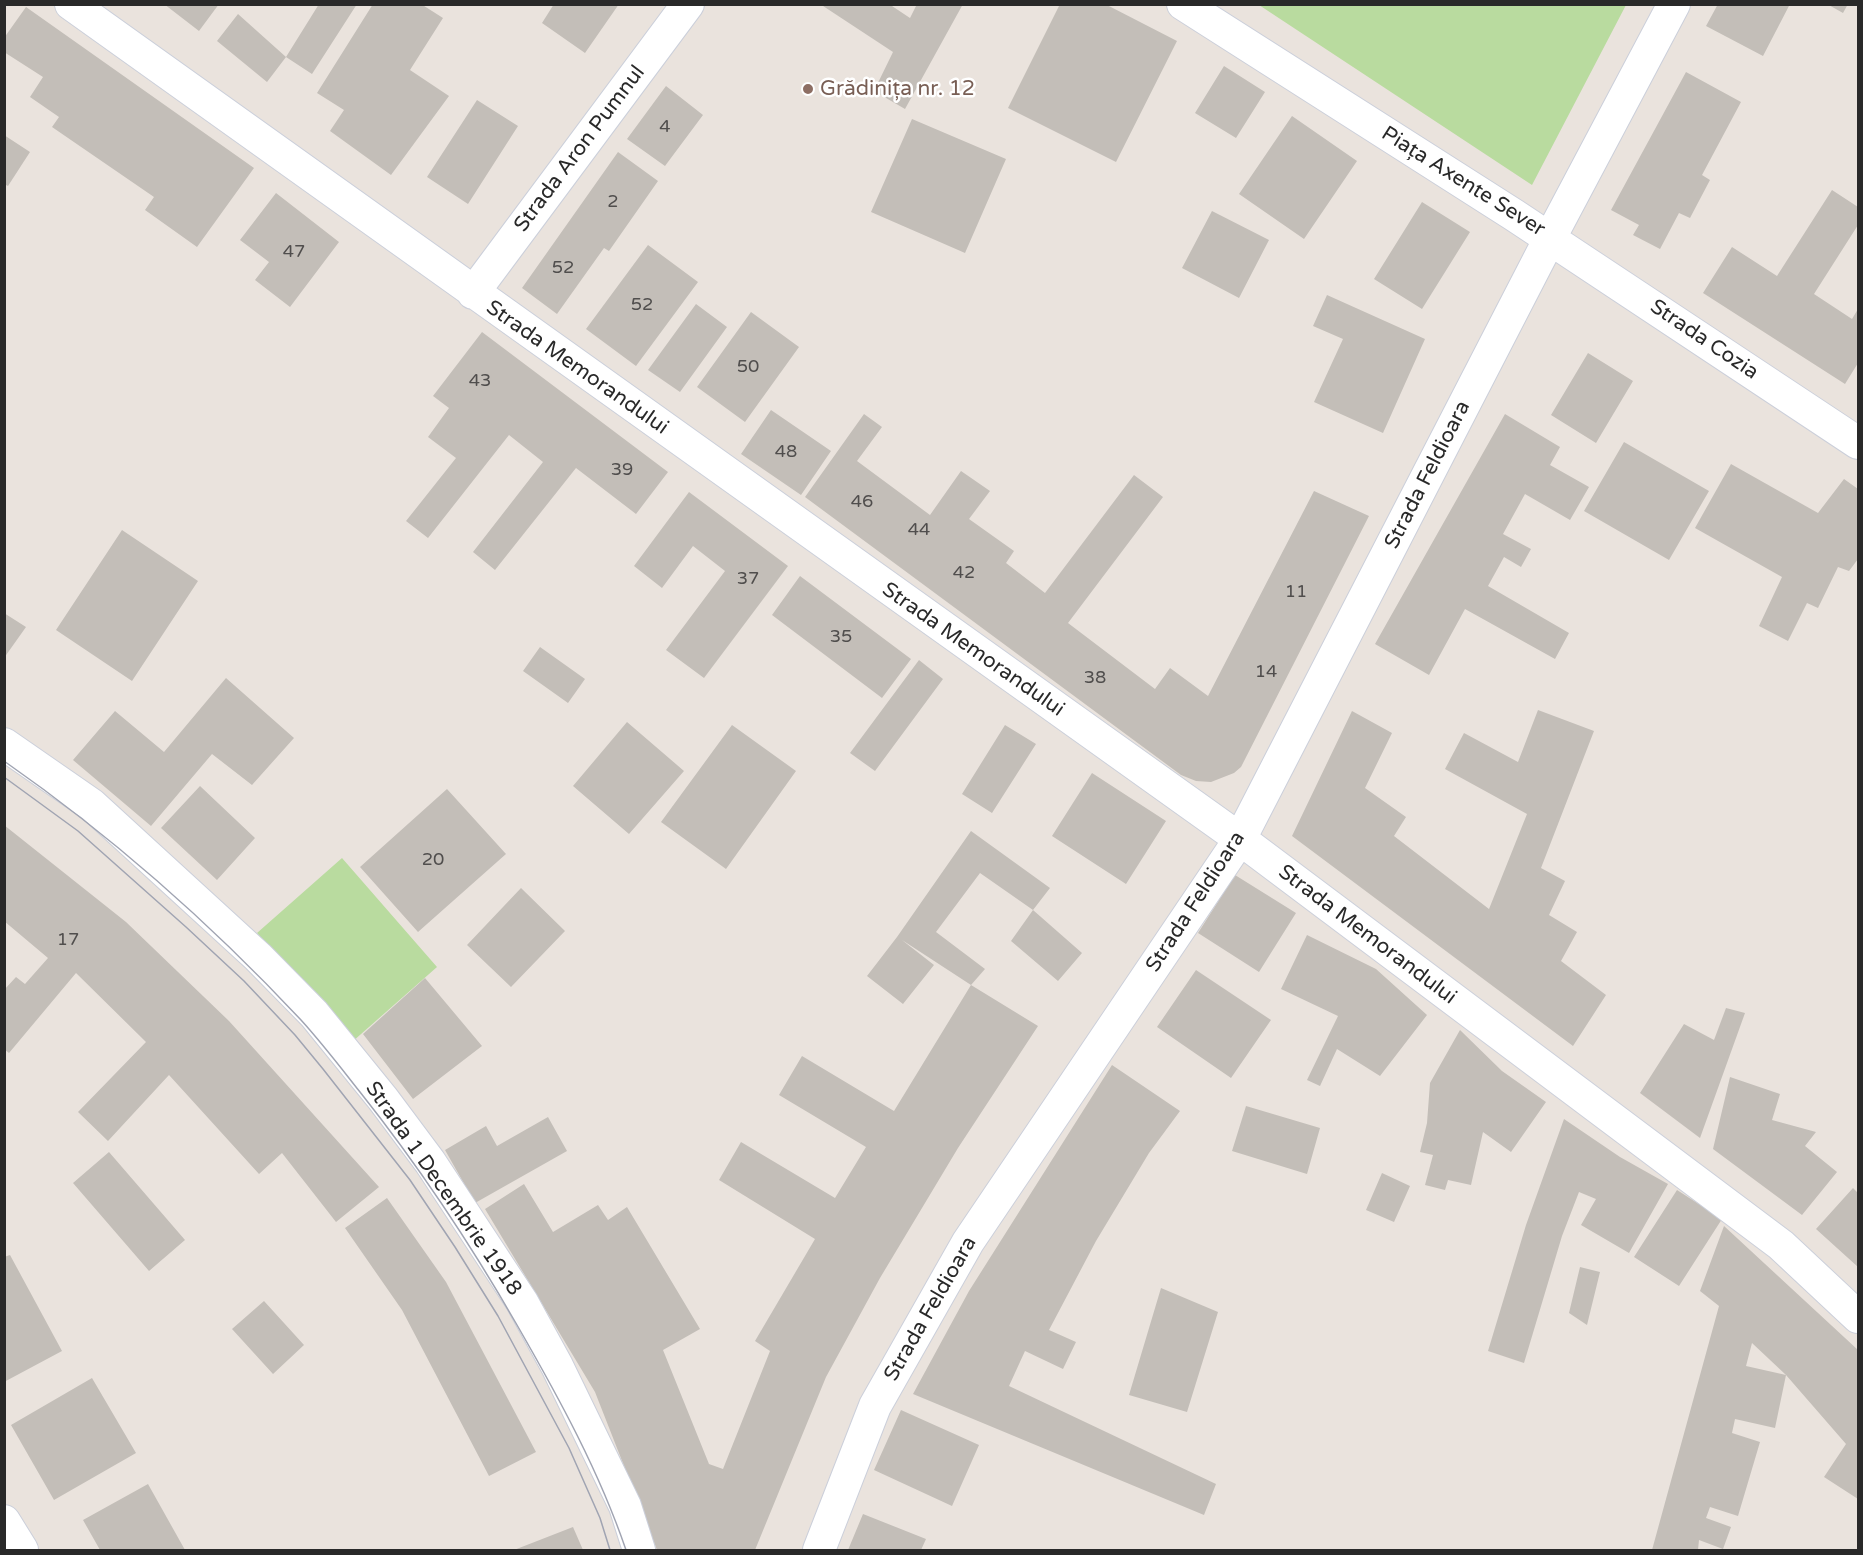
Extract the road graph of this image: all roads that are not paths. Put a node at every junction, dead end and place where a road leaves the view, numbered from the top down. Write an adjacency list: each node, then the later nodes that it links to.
1 (71, 4): 6 (street, Strada Memorandului)
2 (688, 4): 6 (street, Strada Aron Pumnul)
3 (1183, 4): 5 (street, Piața Axente Sever)
4 (1674, 4): 5 (street, Piața Axente Sever)
5 (1550, 238): 7 (street, Strada Cozia); 9 (street, Strada Feldioara)
6 (473, 293): 9 (street, Strada Memorandului)
7 (1858, 443)
8 (4, 744): 13 (street, Strada 1 Decembrie 1918)
9 (1239, 839): 10 (street, Strada Memorandului); 14 (street, Strada Feldioara)
10 (1858, 1317)
11 (4, 1521): 12 (street)
12 (22, 1551)
13 (639, 1551)
14 (819, 1551)

